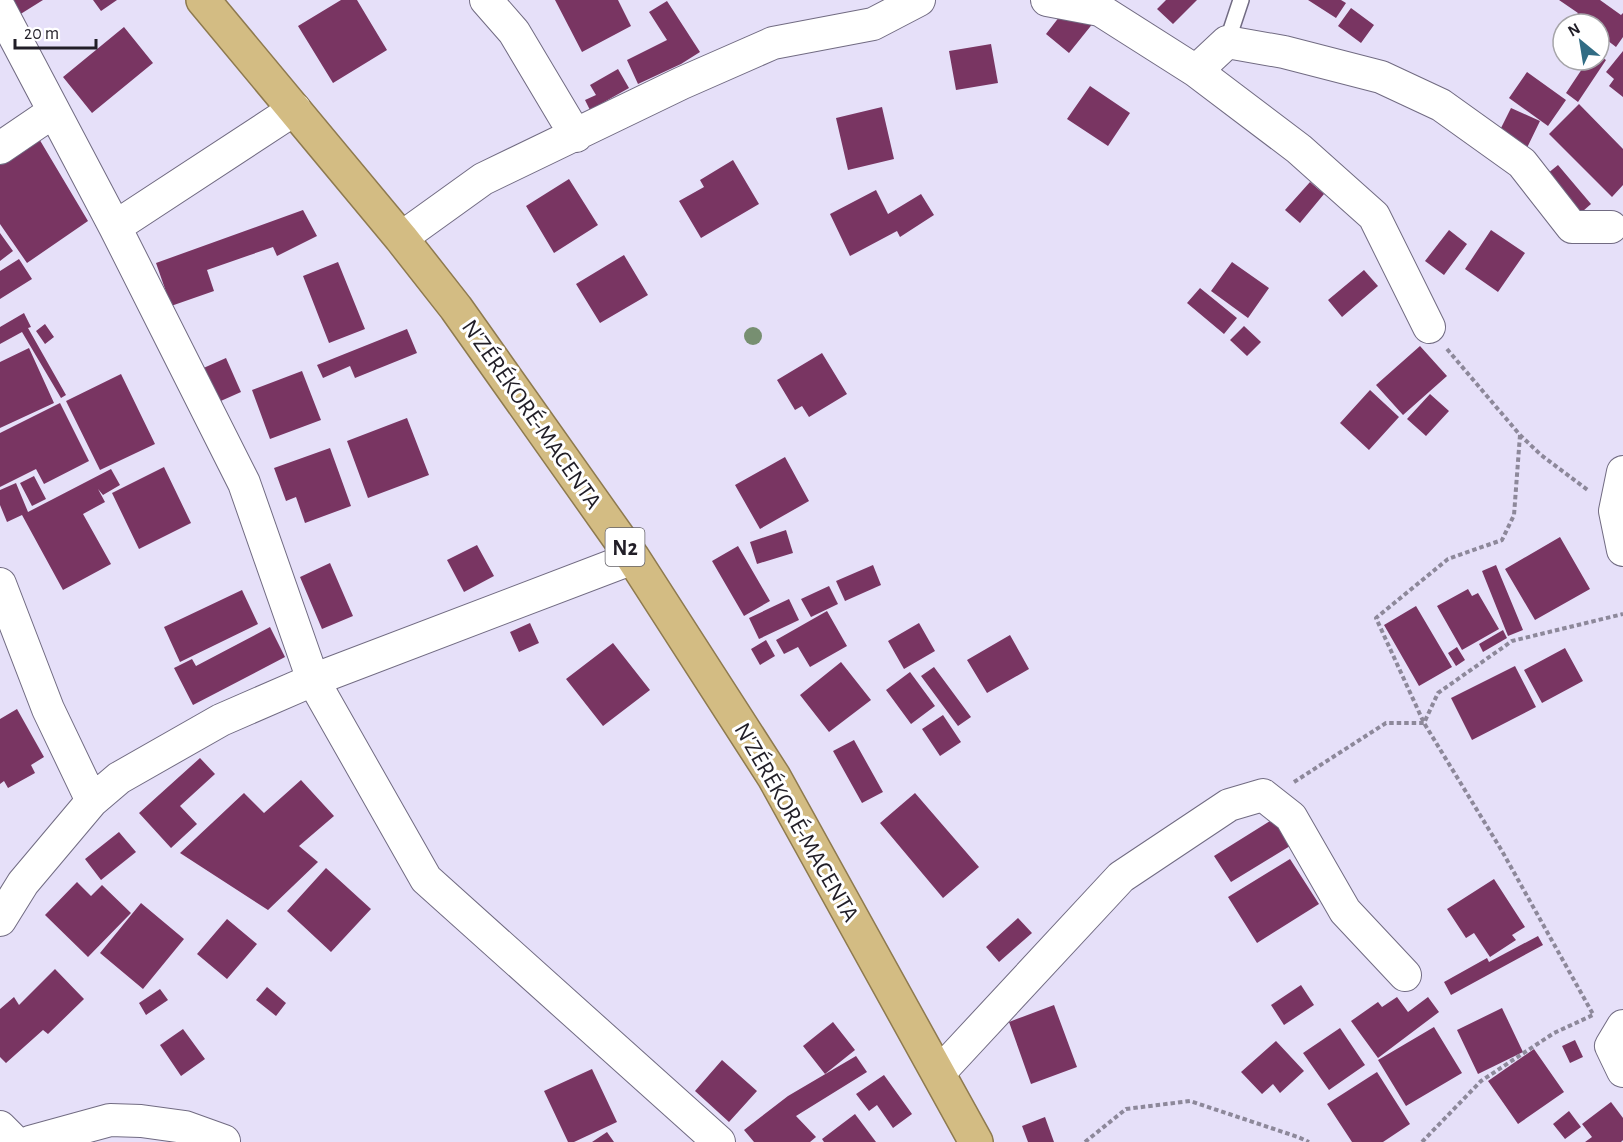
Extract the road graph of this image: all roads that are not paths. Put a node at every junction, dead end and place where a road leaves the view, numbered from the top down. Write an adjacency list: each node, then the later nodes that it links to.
1 (203, 0): 9 (highway, N'ZÉRÉKORÉ-MACENTA / N2)
2 (486, 0): 11 (street)
3 (919, 0): 11 (street)
4 (1047, 0): 8 (street)
5 (1241, 0): 7 (lane)
6 (0, 9): 10 (street)
7 (1227, 42): 8 (street); 14 (street)
8 (1196, 71): 16 (street)
9 (295, 109): 13 (street); 15 (highway, N'ZÉRÉKORÉ-MACENTA / N2)
10 (53, 112): 12 (street); 13 (street)
11 (576, 136): 15 (street)
12 (0, 148)
13 (115, 227): 21 (street)
14 (1611, 227)
15 (402, 238): 19 (highway, N'ZÉRÉKORÉ-MACENTA / N2)
16 (1429, 327)
17 (1623, 472): 18 (street)
18 (1623, 550)
19 (633, 558): 21 (street); 25 (highway, N'ZÉRÉKORÉ-MACENTA / N2)
20 (0, 584): 22 (street)
21 (313, 680): 22 (street); 30 (street)
22 (92, 801): 23 (street)
23 (0, 920)
24 (1405, 975): 25 (street)
25 (939, 1073): 31 (highway, N'ZÉRÉKORÉ-MACENTA / N2)
26 (0, 1127): 28 (street)
27 (224, 1141): 29 (street)
28 (15, 1142)
29 (30, 1142)
30 (720, 1142)
31 (976, 1142)

